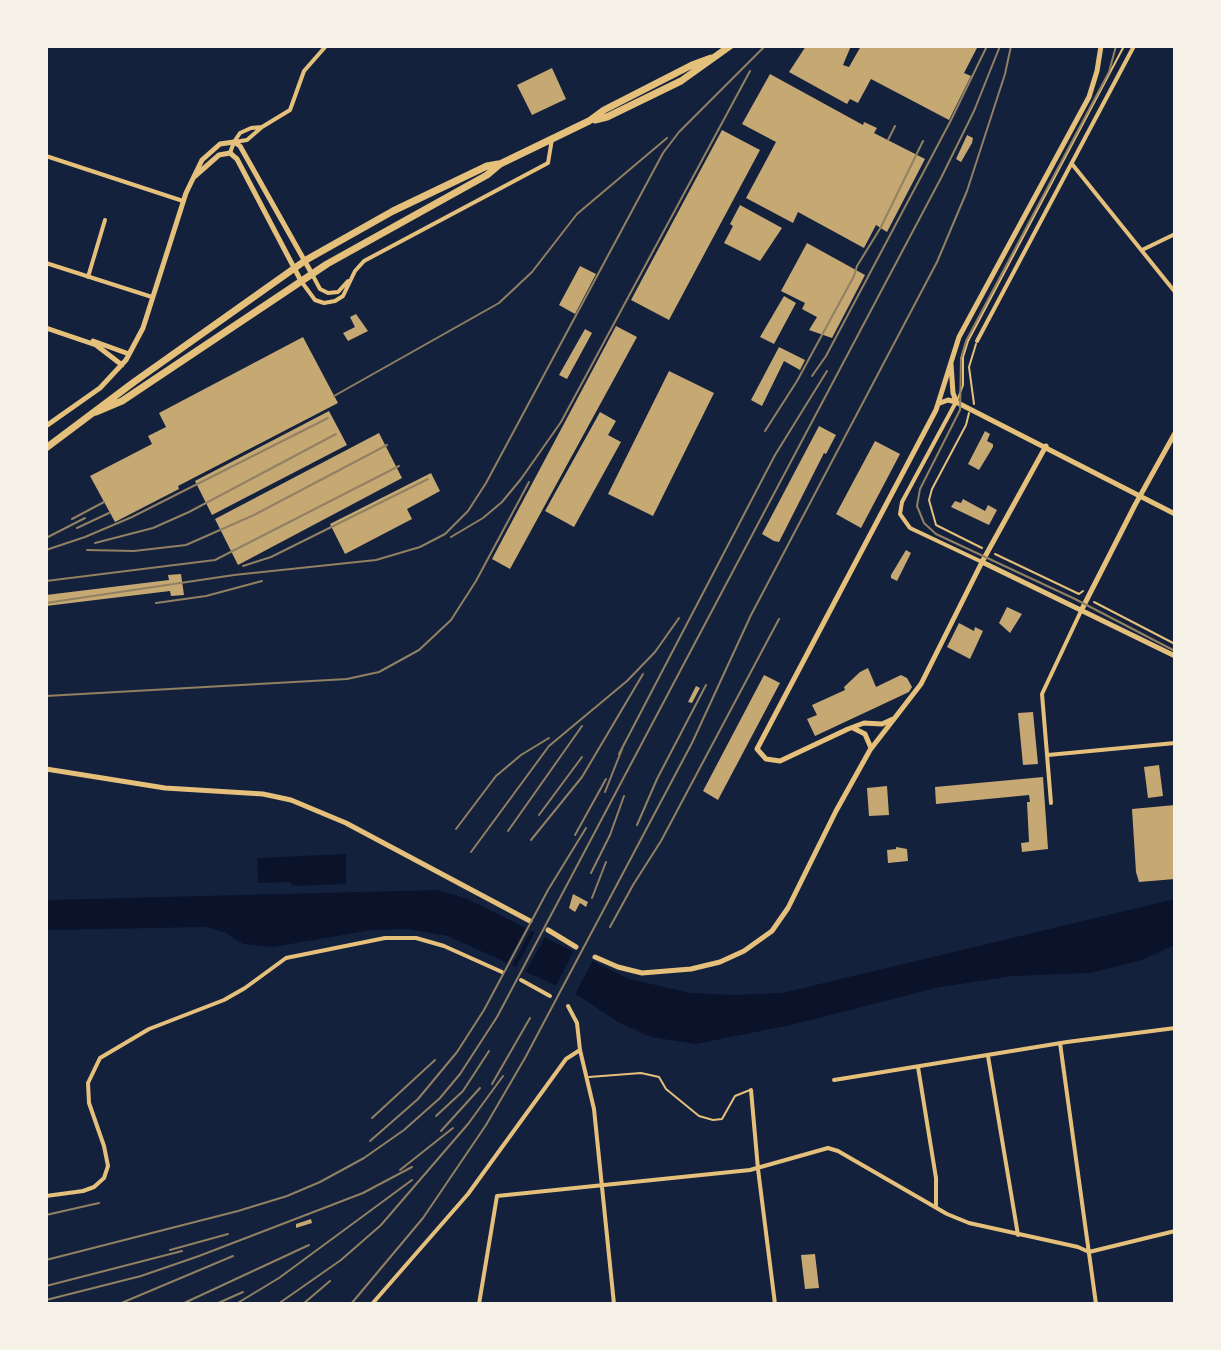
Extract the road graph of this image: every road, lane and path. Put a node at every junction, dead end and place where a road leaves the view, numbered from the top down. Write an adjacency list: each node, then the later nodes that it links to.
1 (326, 46): 6 (street)
2 (730, 46): 7 (main road)
3 (1101, 46): 31 (street)
4 (1124, 46): 33 (lane)
5 (1134, 46): 12 (street)
6 (262, 127): 8 (street); 8 (street)
7 (552, 139): 11 (main road); 23 (street)
8 (234, 142): 9 (street); 13 (street); 18 (street)
9 (230, 153): 13 (street); 20 (street)
10 (46, 156): 14 (street)
11 (500, 164): 18 (main road); 21 (main road)
12 (1072, 164): 17 (street); 29 (street)
13 (191, 181): 14 (street)
14 (183, 201): 26 (street)
15 (105, 220): 22 (street)
16 (1175, 234): 17 (street)
17 (1142, 250): 25 (street)
18 (306, 260): 20 (main road); 21 (street)
19 (46, 263): 22 (street)
20 (293, 269): 24 (street); 36 (main road)
21 (312, 274): 23 (street); 24 (main road)
22 (88, 277): 26 (street)
23 (350, 279): 24 (street)
24 (301, 281): 36 (main road)
25 (1175, 292)
26 (152, 297): 30 (street)
27 (46, 328): 28 (street)
28 (85, 340): 30 (street); 32 (street)
29 (976, 344): 34 (path)
30 (129, 354): 32 (street)
31 (951, 362): 33 (street); 35 (street)
32 (122, 365): 38 (street)
33 (956, 402): 35 (street); 40 (street); 45 (street)
34 (974, 403)
35 (939, 404): 49 (street)
36 (96, 412): 41 (main road)
37 (969, 412): 44 (path)
38 (46, 426)
39 (1175, 433): 42 (street)
40 (1046, 446): 42 (street); 44 (street)
41 (46, 448)
42 (1140, 495): 43 (street); 46 (street)
43 (1175, 514)
44 (989, 551): 45 (street)
45 (982, 562): 46 (street); 48 (street)
46 (1082, 609): 47 (street); 52 (street)
47 (1175, 656)
48 (893, 719): 49 (street); 51 (street)
49 (852, 727): 51 (street)
50 (1175, 743): 52 (street)
51 (871, 748): 58 (street)
52 (1048, 755): 54 (street)
53 (46, 769): 55 (street)
54 (1051, 803)
55 (530, 921)
56 (548, 930): 57 (street)
57 (576, 947)
58 (595, 957)
59 (502, 972): 73 (street)
60 (521, 980): 61 (street)
61 (550, 996)
62 (568, 1006): 65 (street)
63 (1175, 1028): 64 (street)
64 (1060, 1043): 66 (street); 77 (street)
65 (580, 1050): 68 (street); 78 (street)
66 (988, 1056): 67 (street); 76 (street)
67 (918, 1067): 69 (street); 74 (street)
68 (586, 1077): 70 (lane); 72 (street)
69 (834, 1080)
70 (751, 1090): 71 (street)
71 (758, 1169): 72 (street); 74 (street); 81 (street)
72 (603, 1185): 79 (street); 80 (street)
73 (46, 1196)
74 (936, 1207): 76 (street)
75 (1175, 1231): 77 (street)
76 (1018, 1235): 77 (street)
77 (1089, 1252): 82 (street)
78 (372, 1304)
79 (479, 1304)
80 (614, 1304)
81 (775, 1304)
82 (1096, 1304)

